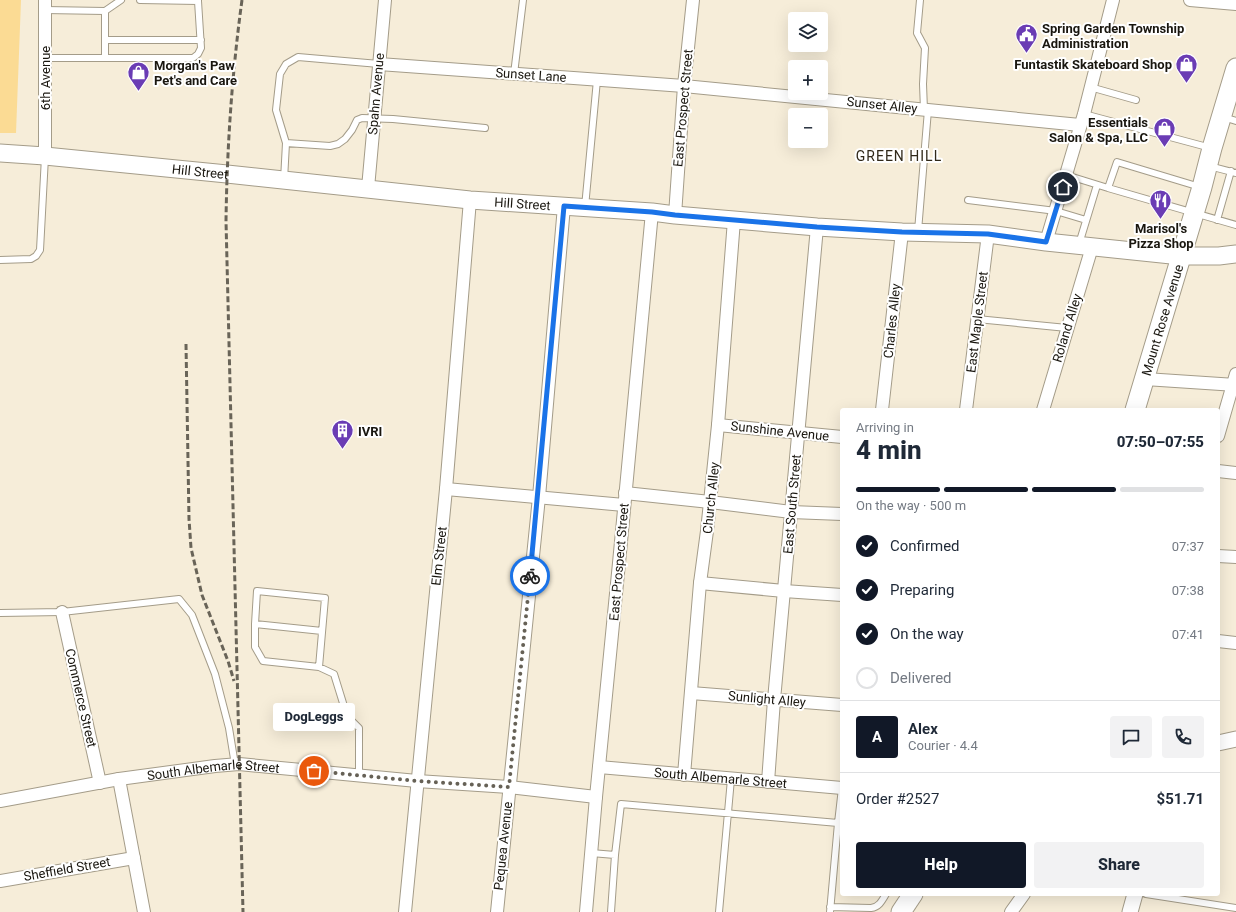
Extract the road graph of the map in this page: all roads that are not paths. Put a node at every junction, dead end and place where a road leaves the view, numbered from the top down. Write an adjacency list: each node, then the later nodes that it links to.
1 (121, 0): 13 (lane)
2 (140, 0): 3 (lane)
3 (169, 0): 10 (lane)
4 (385, 0): 18 (street, Spahn Avenue)
5 (523, 0): 20 (lane)
6 (693, 0): 22 (street, East Prospect Street)
7 (920, 0): 25 (lane)
8 (1113, 0): 23 (street)
9 (1190, 0): 11 (street)
10 (198, 1): 15 (lane)
11 (1236, 4)
12 (45, 5): 13 (lane); 16 (street, 6th Avenue)
13 (104, 11): 14 (lane)
14 (105, 40): 15 (lane); 17 (lane)
15 (200, 40): 17 (lane)
16 (46, 58): 17 (lane); 32 (street, 6th Avenue)
17 (105, 58)
18 (379, 64): 20 (street, Sunset Lane); 26 (street, Spahn Avenue); 30 (lane)
19 (1236, 68): 28 (main road, Mount Rose Avenue)
20 (514, 74): 21 (street, Sunset Lane)
21 (597, 80): 22 (street, Sunset Lane); 44 (lane)
22 (684, 86): 25 (street, Sunset Alley); 48 (street, East Prospect Street)
23 (1090, 87): 24 (lane); 27 (street)
24 (1136, 100)
25 (926, 110): 27 (street, Sunset Alley); 54 (lane)
26 (374, 118): 29 (lane); 30 (lane); 39 (street, Spahn Avenue)
27 (1082, 119): 33 (lane); 35 (street)
28 (1229, 119): 33 (main road, Mount Rose Avenue)
29 (485, 128)
30 (286, 143): 36 (lane)
31 (0, 153): 32 (main road, Hill Street)
32 (45, 156): 36 (main road, Hill Street); 60 (lane)
33 (1210, 157): 34 (lane); 38 (main road, Mount Rose Avenue)
34 (1233, 172): 51 (lane)
35 (1066, 175): 37 (lane); 45 (street)
36 (284, 180): 39 (main road, Hill Street)
37 (1097, 184): 40 (lane); 50 (lane)
38 (1202, 187): 40 (lane); 47 (main road, Mount Rose Avenue)
39 (368, 188): 41 (main road, Hill Street)
40 (1108, 188): 47 (lane)
41 (470, 200): 43 (main road, Hill Street); 75 (street, Elm Street)
42 (968, 200): 45 (lane)
43 (564, 206): 44 (main road, Hill Street); 76 (street, Pequea Avenue)
44 (585, 207): 46 (main road, Hill Street)
45 (1056, 211): 50 (lane); 56 (street)
46 (652, 212): 48 (main road, Hill Street); 77 (street, East Prospect Street)
47 (1194, 213): 51 (lane); 59 (main road, Mount Rose Avenue)
48 (675, 215): 49 (main road, Hill Street)
49 (734, 220): 53 (main road, Hill Street); 69 (street, Church Alley)
50 (1086, 220): 57 (lane)
51 (1217, 220): 52 (lane)
52 (1236, 225)
53 (817, 227): 54 (main road, Hill Street); 71 (street, East South Street)
54 (910, 232): 55 (main road, Hill Street); 65 (street, Charles Alley)
55 (988, 234): 56 (main road, Hill Street); 61 (street, East Maple Street)
56 (1046, 242): 57 (main road, Hill Street)
57 (1085, 246): 59 (main road, Hill Street); 62 (street, Roland Alley)
58 (1236, 254): 59 (main road, Hill Street)
59 (1181, 256): 63 (main road, Mount Rose Avenue)
60 (0, 260)
61 (977, 320): 62 (lane); 66 (street, East Maple Street)
62 (1067, 328): 67 (street, Roland Alley)
63 (1145, 379): 64 (street); 68 (main road, Mount Rose Avenue)
64 (1235, 381): 70 (street)
65 (882, 408)
66 (966, 408)
67 (1043, 408)
68 (1137, 408)
69 (718, 425): 71 (street, Sunshine Avenue); 78 (street, Church Alley)
70 (1220, 430)
71 (798, 434): 72 (street, Sunshine Avenue); 79 (street, East South Street)
72 (840, 437)
73 (1220, 471): 74 (street)
74 (1236, 473)
75 (446, 489): 76 (street); 104 (street, Elm Street)
76 (538, 497): 77 (street); 107 (street, Pequea Avenue)
77 (625, 499): 78 (street); 99 (street, East Prospect Street)
78 (710, 502): 79 (street); 83 (street, Church Alley)
79 (791, 512): 80 (street); 84 (street, East South Street)
80 (840, 514)
81 (1220, 556): 82 (street)
82 (1236, 557)
83 (700, 583): 84 (street); 93 (street, Church Alley)
84 (784, 591): 85 (street); 94 (street, East South Street)
85 (840, 595)
86 (62, 612): 87 (lane); 98 (lane); 106 (street, Commerce Street)
87 (0, 613)
88 (255, 624): 89 (lane); 89 (lane); 92 (lane)
89 (322, 631): 92 (lane)
90 (1220, 641): 91 (street)
91 (1236, 643)
92 (319, 667): 101 (lane)
93 (691, 693): 94 (street, Sunlight Alley); 100 (street, Church Alley)
94 (774, 700): 95 (street, Sunlight Alley); 105 (street, East South Street)
95 (840, 705)
96 (1236, 739): 97 (street)
97 (1220, 743)
98 (235, 765): 101 (street, South Albemarle Street); 102 (street, South Albemarle Street)
99 (599, 767): 100 (street, South Albemarle Street); 109 (street, East Prospect Street)
100 (684, 775): 103 (street, South Albemarle Street)
101 (359, 776): 104 (street, South Albemarle Street)
102 (119, 779): 106 (street, South Albemarle Street); 115 (street)
103 (731, 779): 105 (street, South Albemarle Street); 111 (lane)
104 (417, 781): 107 (street, South Albemarle Street); 125 (street, Elm Street)
105 (768, 782): 108 (street, South Albemarle Street)
106 (100, 783): 110 (street, South Albemarle Street)
107 (509, 787): 109 (street, South Albemarle Street); 126 (street, Pequea Avenue)
108 (840, 788)
109 (596, 797): 113 (street, East Prospect Street)
110 (0, 801)
111 (728, 814): 112 (lane); 114 (lane); 129 (lane)
112 (840, 823): 123 (lane)
113 (591, 853): 114 (lane); 127 (street, East Prospect Street)
114 (615, 855): 128 (lane)
115 (134, 858): 116 (street, Sheffield Street); 124 (street)
116 (0, 881)
117 (885, 896): 123 (lane)
118 (912, 896): 130 (main road)
119 (1023, 896): 131 (street)
120 (1134, 896): 132 (street)
121 (1159, 896): 122 (lane)
122 (1236, 908)
123 (830, 909)
124 (144, 912)
125 (404, 912)
126 (497, 912)
127 (586, 912)
128 (611, 912)
129 (719, 912)
130 (901, 912)
131 (1011, 912)
132 (1130, 912)

